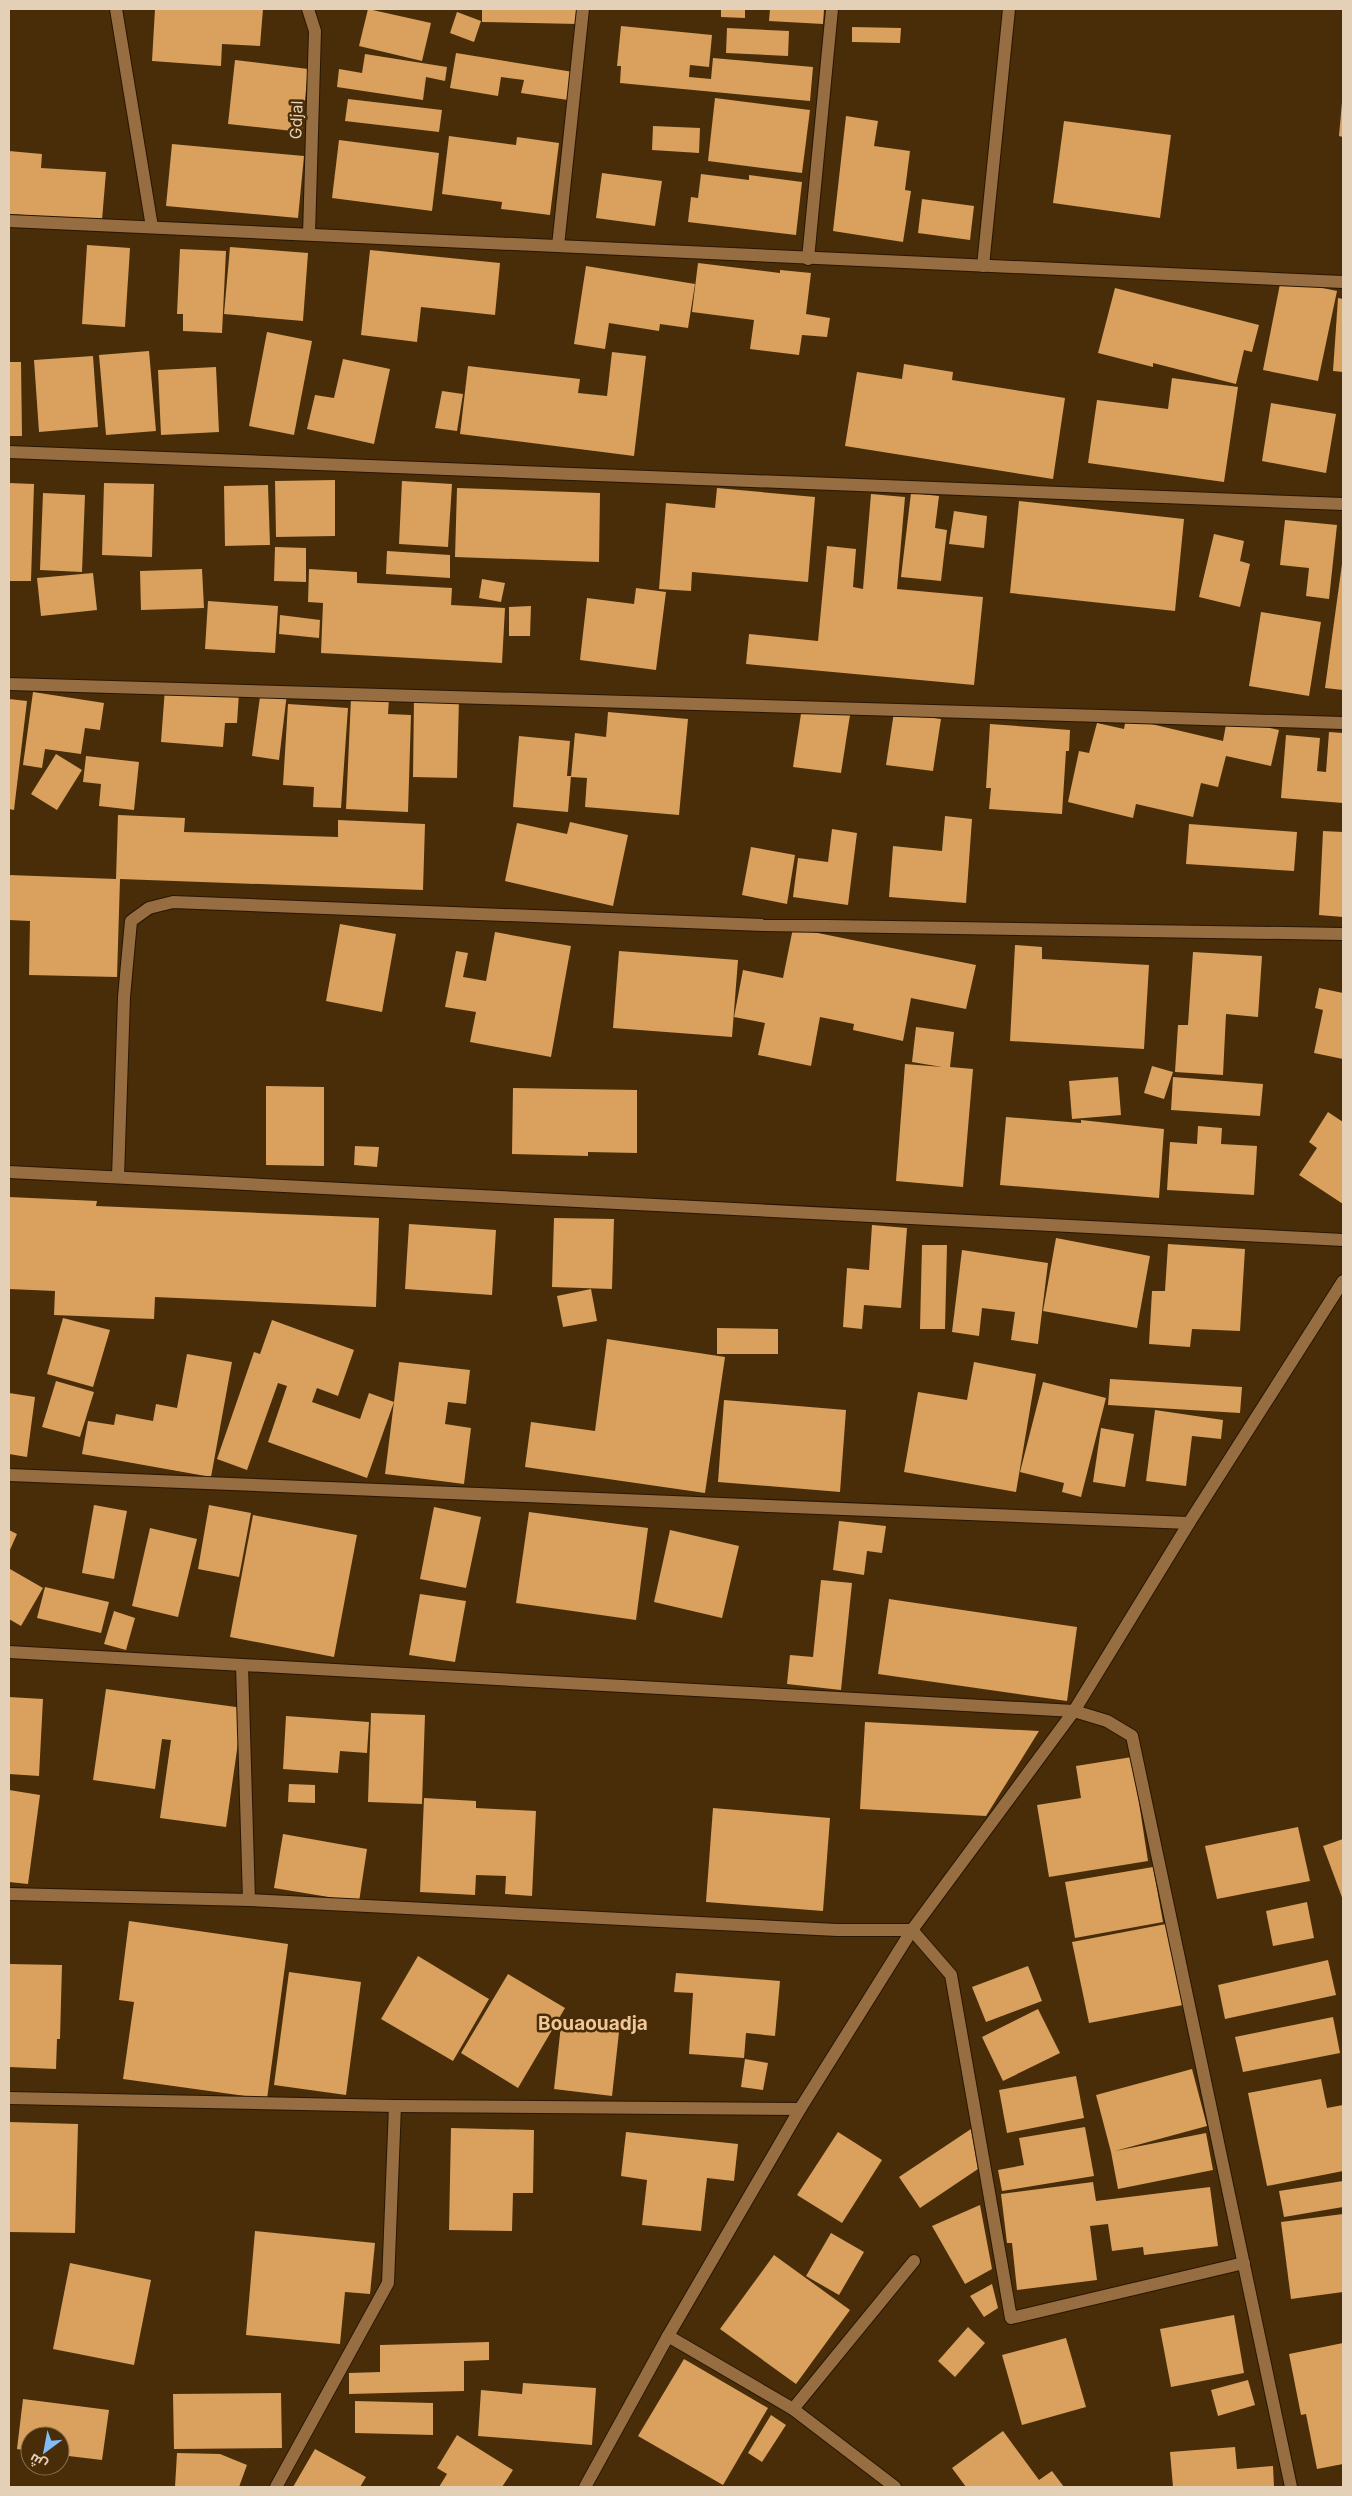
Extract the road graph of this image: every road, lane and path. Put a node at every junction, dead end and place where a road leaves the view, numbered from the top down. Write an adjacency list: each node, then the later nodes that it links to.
1 (116, 9): 7 (street)
2 (308, 9): 8 (street, Gdjal)
3 (583, 9): 9 (street)
4 (832, 9): 10 (street)
5 (1009, 9): 11 (street)
6 (9, 221): 7 (street)
7 (152, 227): 8 (street)
8 (309, 234): 9 (street)
9 (558, 246): 10 (street)
10 (808, 259): 11 (street)
11 (983, 266): 12 (street)
12 (1343, 282)
13 (9, 452): 14 (street)
14 (1343, 504)
15 (9, 684): 16 (street)
16 (1343, 723)
17 (1343, 934): 19 (street)
18 (9, 1172): 19 (street)
19 (118, 1177): 20 (street)
20 (1343, 1240)
21 (1343, 1281): 23 (street)
22 (9, 1475): 23 (street)
23 (1189, 1523): 26 (street)
24 (9, 1652): 25 (street)
25 (242, 1665): 26 (street); 28 (street)
26 (1074, 1711): 29 (street); 34 (street)
27 (9, 1894): 28 (street)
28 (250, 1900): 29 (street)
29 (912, 1930): 32 (street); 34 (street)
30 (9, 2098): 31 (street)
31 (395, 2106): 32 (street); 37 (street)
32 (800, 2110): 35 (street)
33 (914, 2261): 36 (street)
34 (1244, 2263): 40 (street)
35 (668, 2336): 36 (street); 38 (street)
36 (794, 2409): 39 (street)
37 (276, 2487)
38 (585, 2487)
39 (895, 2487)
40 (1291, 2487)

